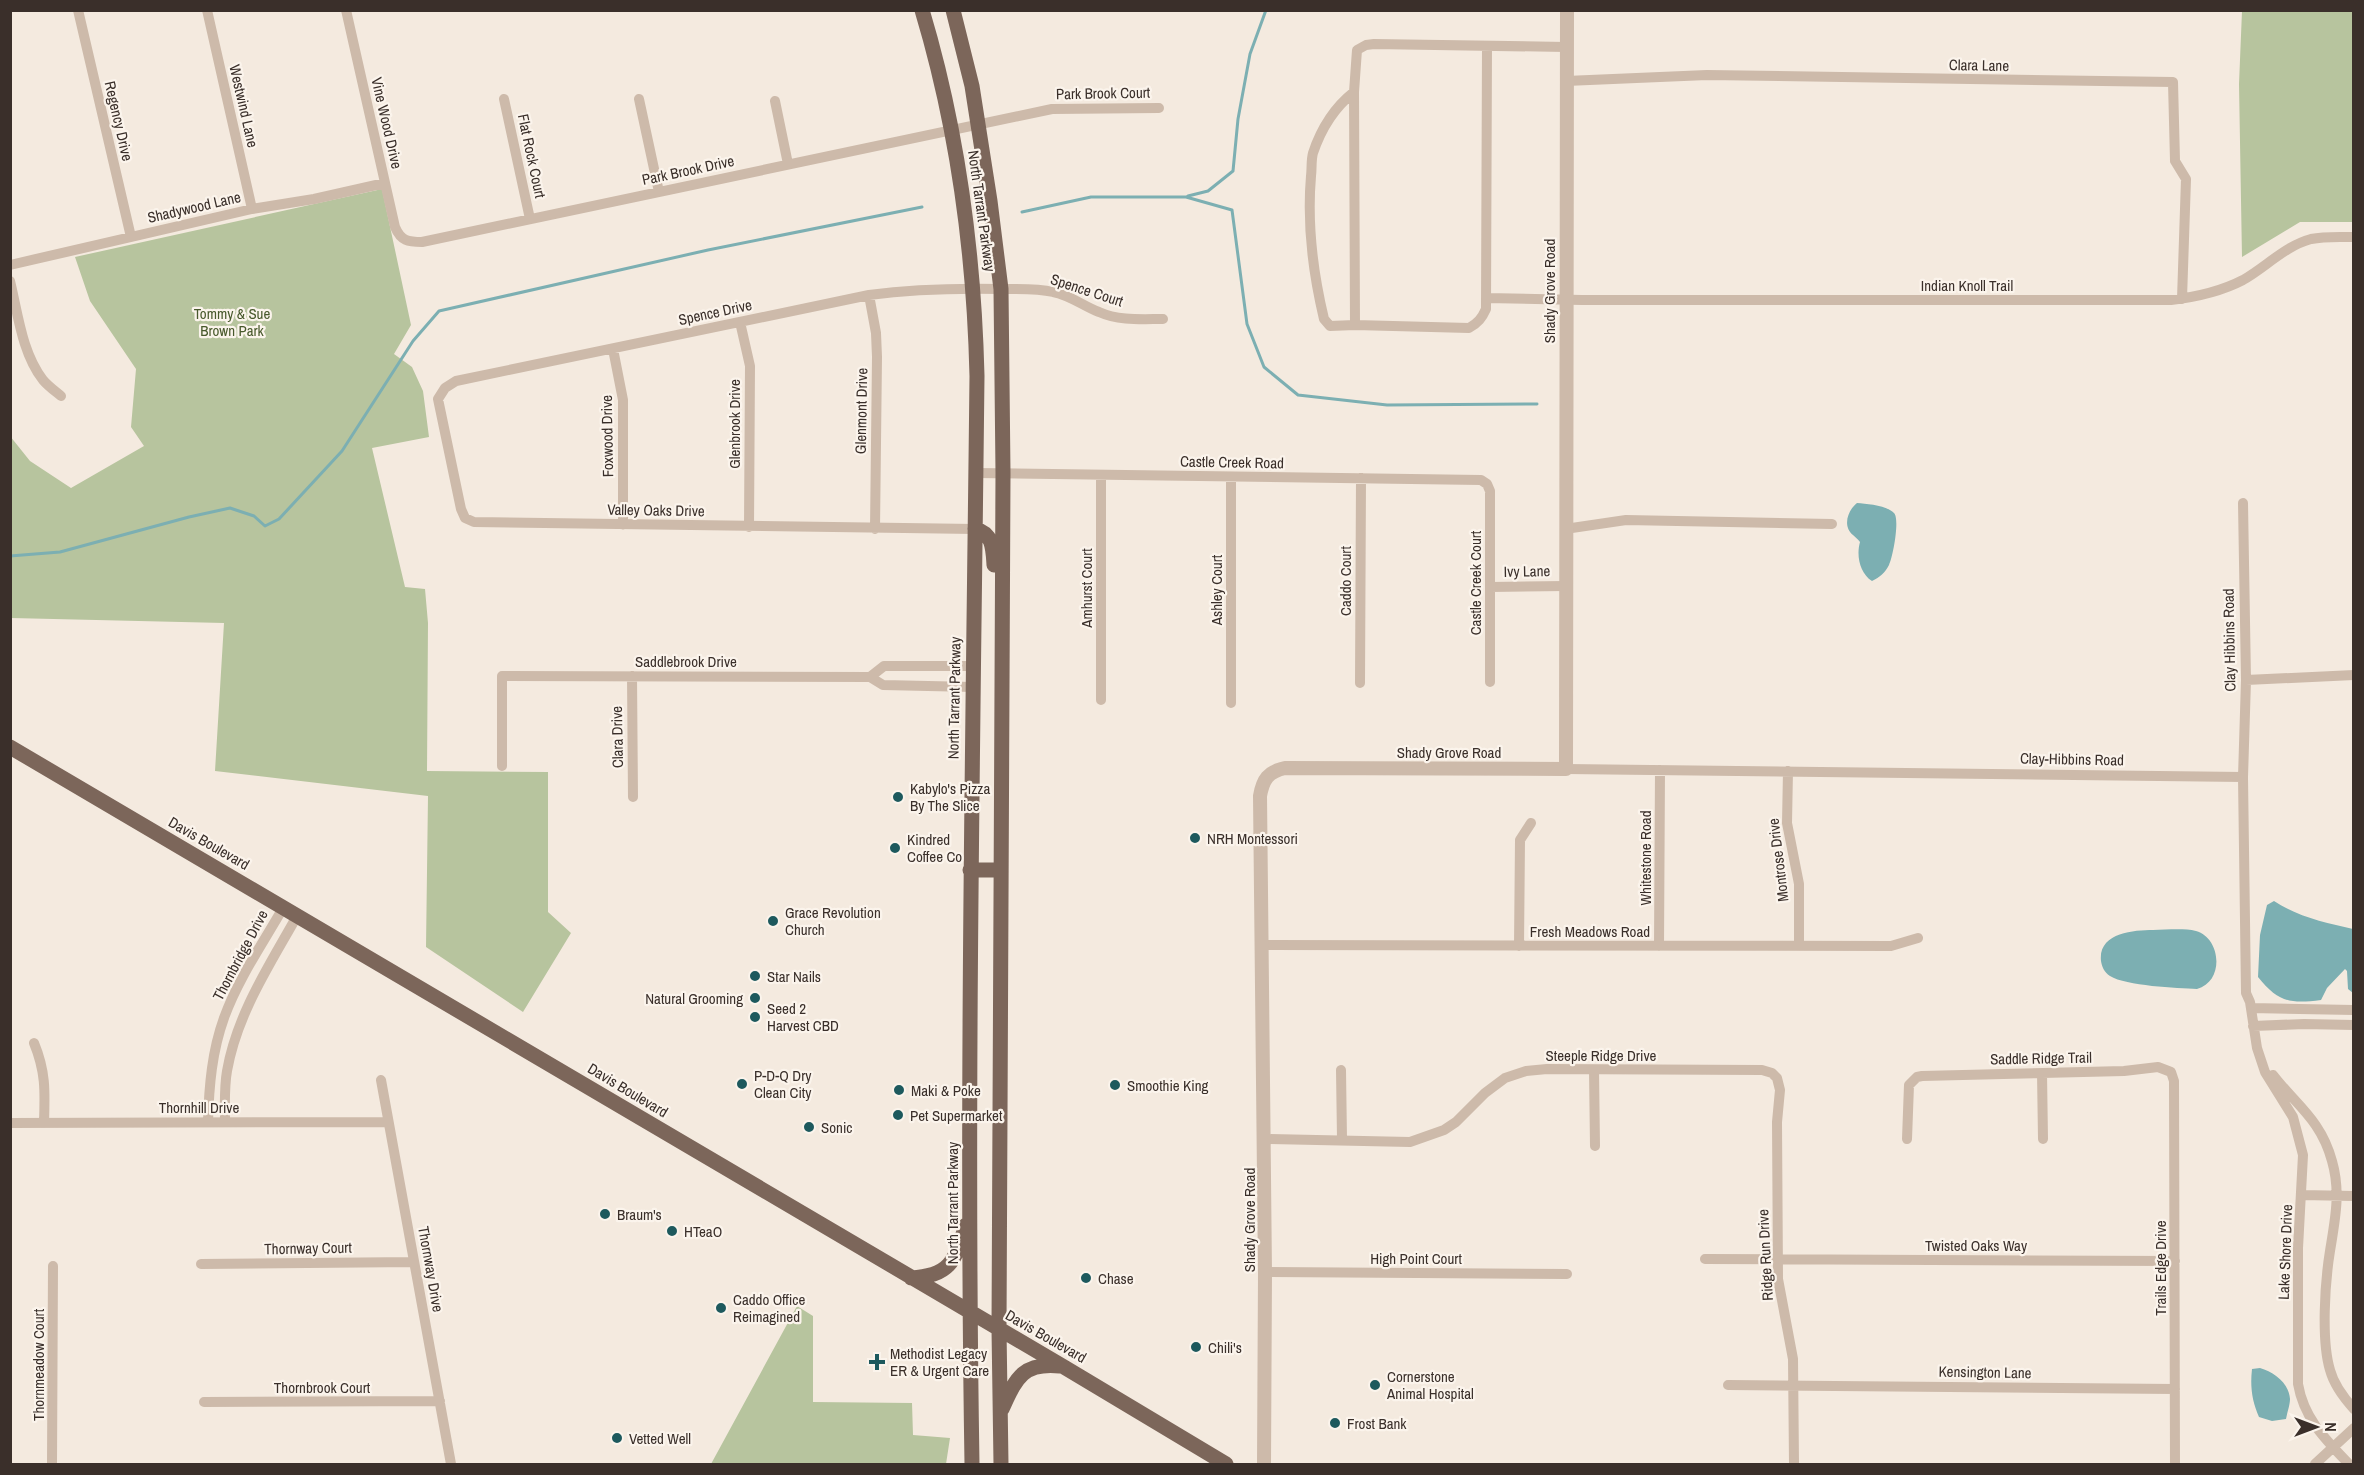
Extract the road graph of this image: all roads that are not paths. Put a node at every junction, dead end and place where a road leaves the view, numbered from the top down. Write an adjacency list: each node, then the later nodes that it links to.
1 (78, 10): 22 (street, Regency Drive)
2 (207, 10): 20 (street, Westwind Lane)
3 (346, 10): 18 (street, Vine Wood Drive)
4 (922, 10): 16 (main road, North Tarrant Parkway)
5 (953, 10): 15 (main road, North Tarrant Parkway)
6 (1567, 10): 8 (street, Shady Grove Road)
7 (1487, 46): 8 (street); 10 (street); 30 (street)
8 (1566, 48): 9 (street, Shady Grove Road)
9 (1566, 81): 31 (street, Shady Grove Road); 32 (street, Clara Lane)
10 (1354, 92): 35 (street); 35 (street)
11 (504, 99): 21 (street, Flat Rock Court)
12 (639, 99): 19 (street)
13 (775, 101): 17 (street)
14 (1159, 108): 15 (street, Park Brook Court)
15 (978, 126): 16 (street, Park Brook Drive); 28 (main road, North Tarrant Parkway)
16 (952, 131): 17 (street, Park Brook Drive); 27 (main road, North Tarrant Parkway)
17 (788, 164): 19 (street, Park Brook Drive)
18 (385, 183): 20 (street, Shadywood Lane); 24 (street, Vine Wood Drive)
19 (659, 192): 21 (street, Park Brook Drive)
20 (252, 209): 22 (street, Shadywood Lane)
21 (530, 219): 24 (street, Park Brook Drive)
22 (131, 237): 25 (street, Shadywood Lane)
23 (2354, 237): 32 (street, Indian Knoll Trail)
24 (404, 240)
25 (10, 265)
26 (10, 281): 38 (street)
27 (973, 288): 28 (street, Spence Drive); 29 (street, Spence Drive); 39 (main road, North Tarrant Parkway)
28 (1001, 289): 33 (street, Spence Court); 40 (main road, North Tarrant Parkway)
29 (869, 295): 34 (street, Spence Drive); 49 (street, Glenmont Drive)
30 (1486, 298): 31 (street, Indian Knoll Trail); 35 (street)
31 (1566, 299): 32 (street, Indian Knoll Trail); 51 (street, Shady Grove Road)
32 (2182, 299)
33 (1163, 319)
34 (740, 322): 36 (street, Spence Drive); 48 (street, Glenbrook Drive)
35 (1355, 326)
36 (613, 349): 37 (street, Spence Drive); 47 (street, Foxwood Drive)
37 (440, 393): 47 (street, Valley Oaks Drive)
38 (61, 396)
39 (976, 473): 40 (street, Castle Creek Road); 50 (main road, North Tarrant Parkway)
40 (1003, 473): 41 (street, Castle Creek Road); 54 (main road, North Tarrant Parkway)
41 (1101, 476): 42 (street, Castle Creek Road); 65 (street, Amhurst Court)
42 (1231, 477): 43 (street, Castle Creek Road); 66 (street, Ashley Court)
43 (1361, 478): 44 (street, Castle Creek Road); 62 (street, Caddo Court)
44 (1487, 484): 53 (street, Castle Creek Court)
45 (2243, 503): 60 (street, Clay Hibbins Road)
46 (1832, 524): 51 (street)
47 (623, 525): 48 (street, Valley Oaks Drive)
48 (749, 527): 49 (street, Valley Oaks Drive)
49 (875, 529): 50 (street, Valley Oaks Drive)
50 (975, 529): 54 (main road); 56 (main road, North Tarrant Parkway)
51 (1565, 530): 52 (street, Shady Grove Road)
52 (1565, 586): 53 (street, Ivy Lane); 69 (street, Shady Grove Road)
53 (1490, 587): 61 (street, Castle Creek Court)
54 (1001, 627): 76 (main road, North Tarrant Parkway)
55 (912, 666): 56 (street, Saddlebrook Drive); 59 (street, Saddlebrook Drive); 63 (street)
56 (973, 666): 64 (main road, North Tarrant Parkway)
57 (2354, 675): 60 (street)
58 (632, 676): 59 (street, Saddlebrook Drive); 68 (street, Saddlebrook Drive); 73 (street, Clara Drive)
59 (870, 676): 63 (street, Saddlebrook Drive)
60 (2246, 680): 72 (street, Clay Hibbins Road)
61 (1490, 682)
62 (1360, 683)
63 (912, 686): 64 (street, Saddlebrook Drive)
64 (973, 687): 75 (main road, North Tarrant Parkway)
65 (1101, 700)
66 (1231, 703)
67 (10, 747): 77 (main road, Davis Boulevard)
68 (502, 766)
69 (1566, 769): 70 (street, Clay-Hibbins Road); 80 (street, Shady Grove Road)
70 (1660, 770): 71 (street, Clay-Hibbins Road); 82 (street, Whitestone Road)
71 (1788, 771): 72 (street, Clay-Hibbins Road); 83 (street, Montrose Drive)
72 (2243, 777): 84 (street)
73 (633, 797)
74 (1531, 823): 81 (street)
75 (970, 870): 76 (main road); 109 (main road, North Tarrant Parkway)
76 (1001, 870): 120 (main road, North Tarrant Parkway)
77 (283, 908): 78 (main road, Davis Boulevard); 96 (street, Thornbridge Drive)
78 (297, 916): 97 (street, Thornbridge Drive); 118 (main road, Davis Boulevard)
79 (1918, 938): 83 (street, Fresh Meadows Road)
80 (1262, 945): 81 (street, Fresh Meadows Road); 101 (street, Shady Grove Road)
81 (1519, 946): 82 (street, Fresh Meadows Road)
82 (1659, 946): 83 (street, Fresh Meadows Road)
83 (1799, 946)
84 (2251, 1008): 85 (street); 87 (street, Lake Shore Drive)
85 (2354, 1010)
86 (2354, 1025): 87 (street)
87 (2253, 1026): 89 (street, Lake Shore Drive)
88 (34, 1043): 100 (street)
89 (2260, 1058): 106 (street, Lake Shore Drive); 108 (street, Lake Shore Drive)
90 (1341, 1070): 102 (street)
91 (1594, 1070): 94 (street, Steeple Ridge Drive); 102 (street, Steeple Ridge Drive); 105 (street)
92 (2171, 1072): 93 (street, Saddle Ridge Trail); 112 (street, Trails Edge Drive)
93 (2042, 1073): 103 (street, Saddle Ridge Trail); 104 (street)
94 (1777, 1078): 111 (street, Ridge Run Drive)
95 (381, 1080): 98 (street, Thornway Drive)
96 (208, 1122): 97 (street, Thornhill Drive); 100 (street, Thornhill Drive)
97 (225, 1122): 98 (street, Thornhill Drive)
98 (388, 1122): 113 (street, Thornway Drive)
99 (10, 1123): 100 (street, Thornhill Drive)
100 (45, 1123)
101 (1264, 1139): 102 (street, Steeple Ridge Drive); 116 (street, Shady Grove Road)
102 (1342, 1139)
103 (1907, 1139)
104 (2043, 1139)
105 (1595, 1146)
106 (2301, 1195): 108 (street); 130 (street, Lake Shore Drive)
107 (2354, 1196): 108 (street)
108 (2337, 1197): 127 (street, Lake Shore Drive)
109 (970, 1211): 118 (main road); 119 (main road, North Tarrant Parkway)
110 (1705, 1258): 111 (street, Twisted Oaks Way)
111 (1777, 1258): 112 (street, Twisted Oaks Way); 123 (street, Ridge Run Drive)
112 (2175, 1261): 124 (street, Trails Edge Drive)
113 (414, 1262): 114 (street, Thornway Court); 125 (street, Thornway Drive)
114 (201, 1263)
115 (53, 1266): 131 (street, Thornmeadow Court)
116 (1265, 1272): 117 (street, High Point Court); 136 (street, Shady Grove Road)
117 (1567, 1275)
118 (911, 1278): 119 (main road, Davis Boulevard)
119 (970, 1312): 120 (main road, Davis Boulevard); 133 (main road, North Tarrant Parkway)
120 (999, 1329): 121 (main road, Davis Boulevard); 128 (main road, North Tarrant Parkway)
121 (1064, 1367): 128 (main road); 135 (main road, Davis Boulevard)
122 (1728, 1385): 123 (street, Kensington Lane)
123 (1794, 1386): 124 (street, Kensington Lane); 137 (street, Ridge Run Drive)
124 (2175, 1389): 138 (street, Trails Edge Drive)
125 (440, 1401): 126 (street, Thornbrook Court); 132 (street, Thornway Drive)
126 (204, 1402)
127 (2354, 1408)
128 (1000, 1415): 134 (main road, North Tarrant Parkway)
129 (2354, 1428): 130 (street)
130 (2333, 1447): 139 (street); 140 (street, Lake Shore Drive)
131 (52, 1464)
132 (451, 1464)
133 (972, 1464)
134 (1001, 1464)
135 (1226, 1464)
136 (1263, 1464)
137 (1794, 1464)
138 (2175, 1464)
139 (2315, 1464)
140 (2349, 1464)

